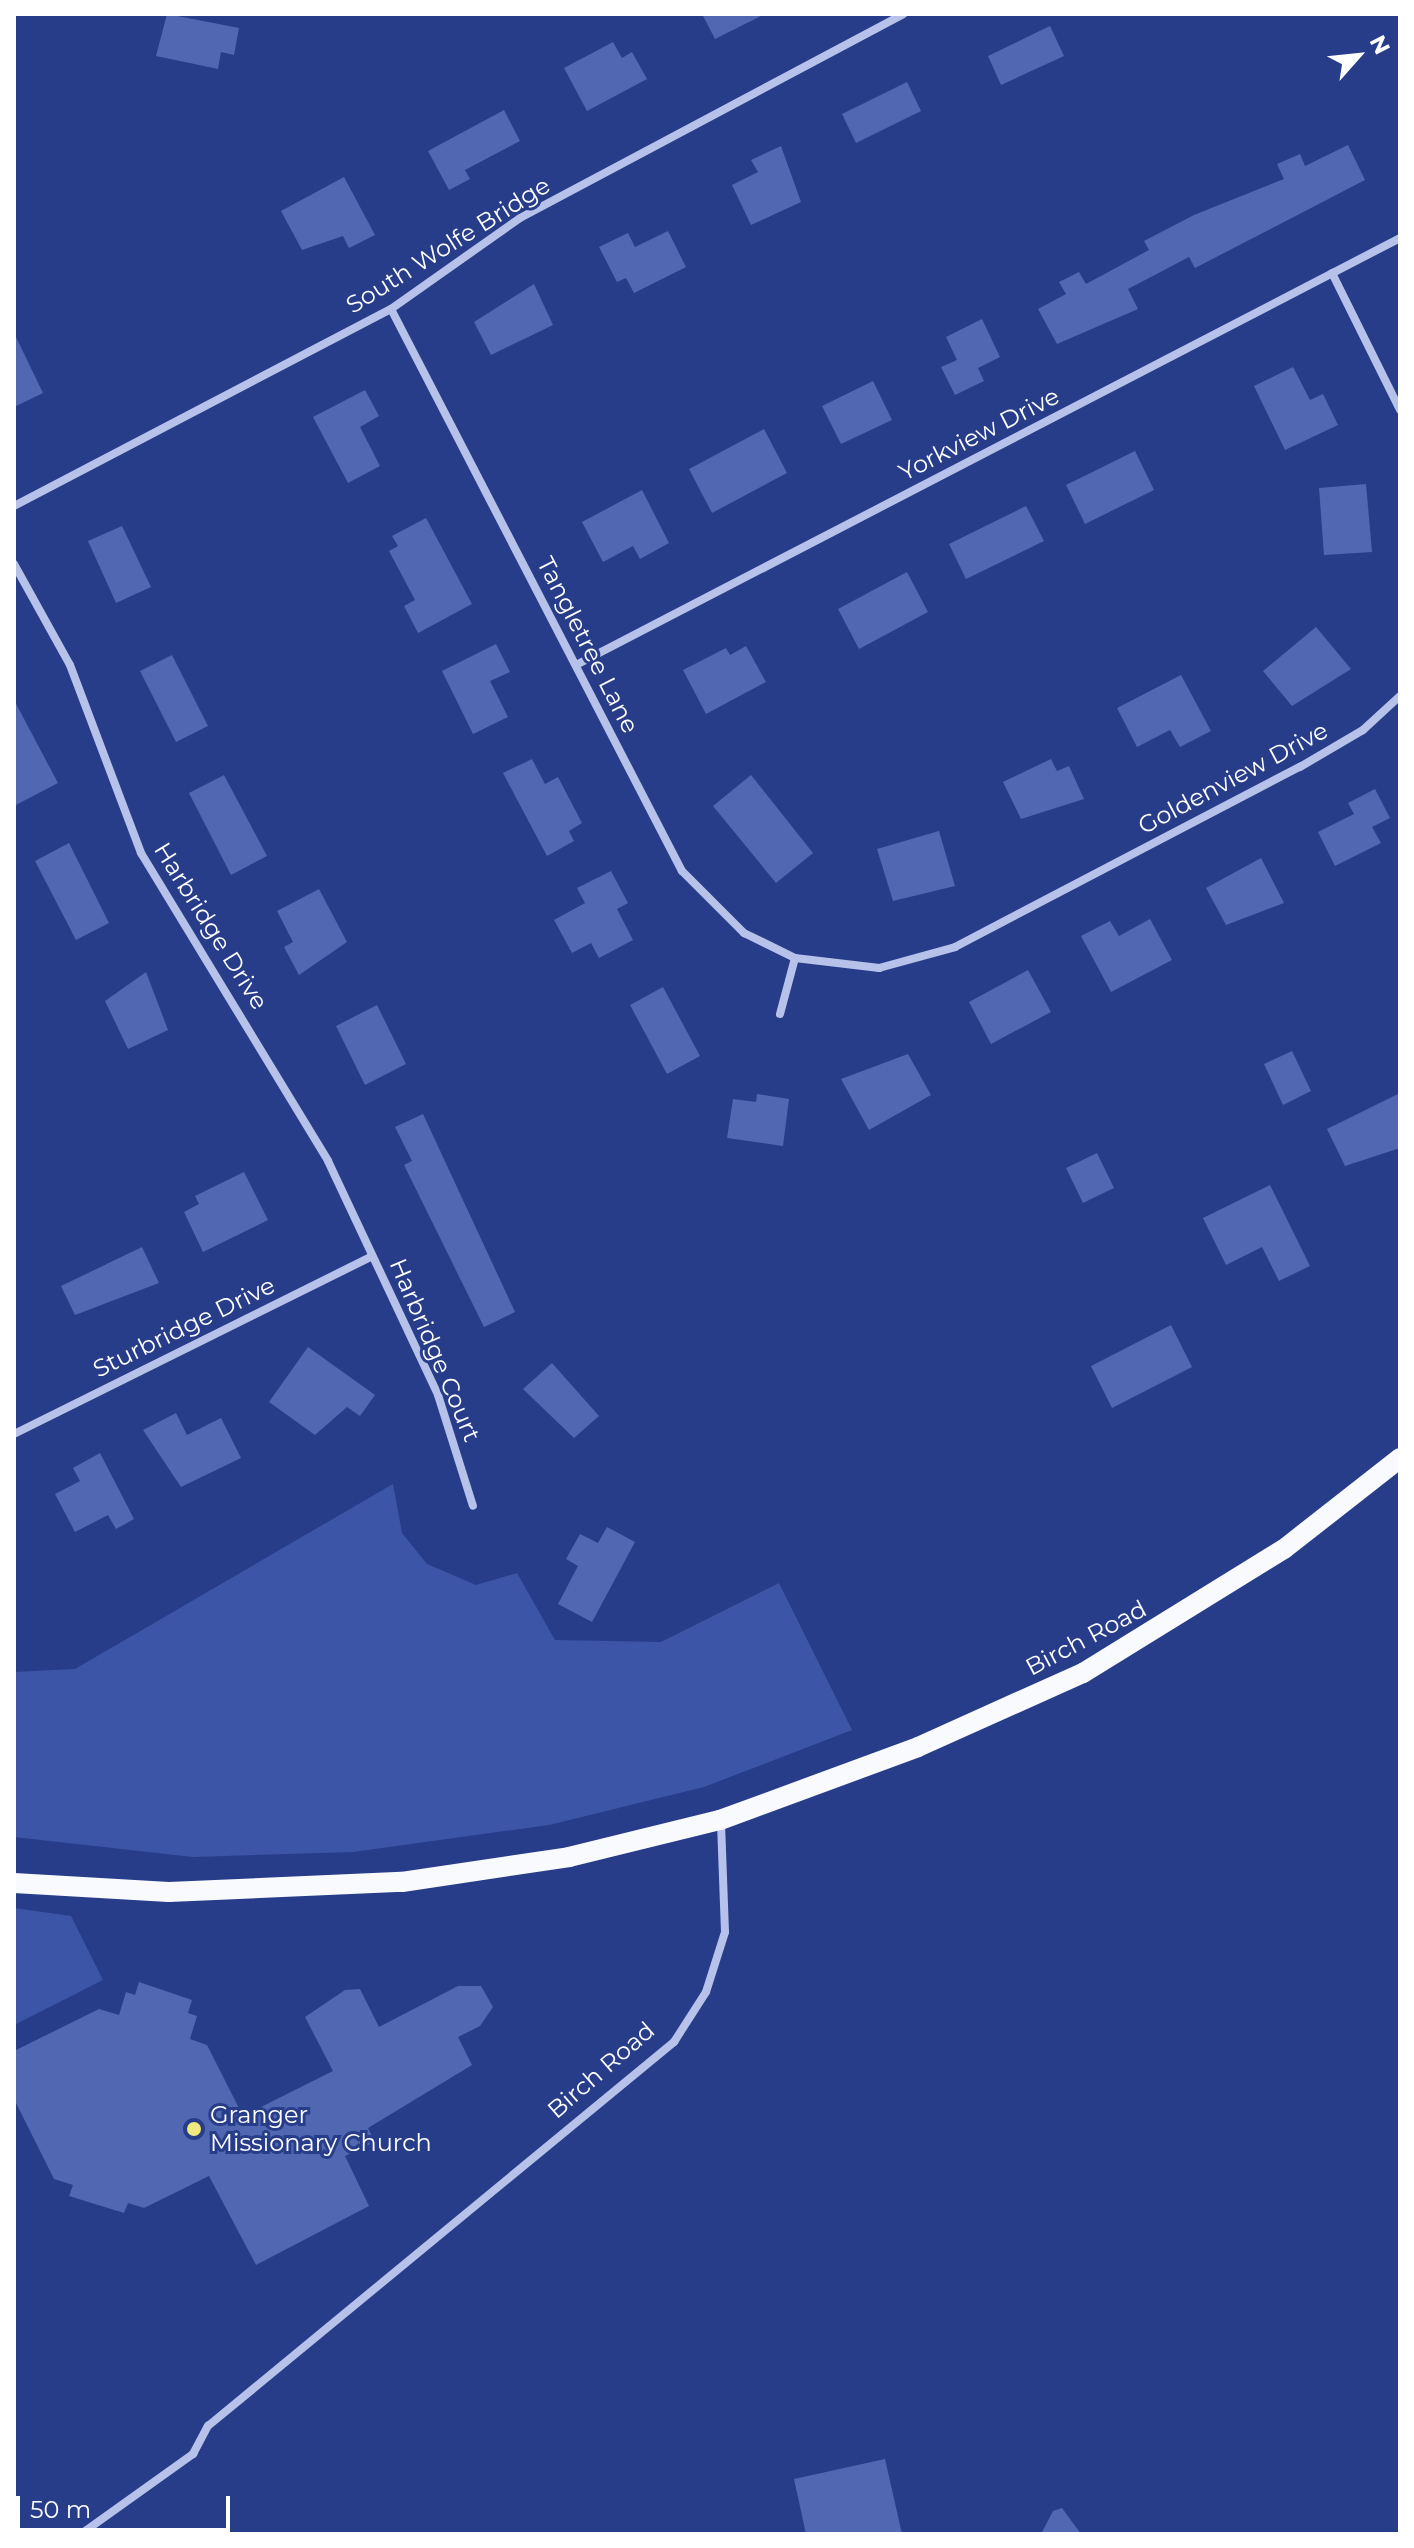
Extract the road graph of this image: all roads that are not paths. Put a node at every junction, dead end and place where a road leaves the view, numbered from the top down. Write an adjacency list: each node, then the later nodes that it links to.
1 (903, 14): 4 (street, South Wolfe Bridge)
2 (1400, 238): 3 (street, Yorkview Drive)
3 (1332, 273): 5 (street); 8 (street, Yorkview Drive)
4 (391, 309): 6 (street, South Wolfe Bridge); 8 (street, Tangletree Lane)
5 (1400, 410)
6 (14, 506)
7 (14, 564): 13 (street, Harbridge Drive)
8 (576, 665): 11 (street, Tangletree Lane)
9 (1400, 696): 10 (street, Goldenview Drive)
10 (1076, 884): 11 (street, Tangletree Lane)
11 (795, 958): 12 (street)
12 (780, 1014)
13 (372, 1256): 14 (street, Sturbridge Drive); 16 (street, Harbridge Court)
14 (14, 1434)
15 (1400, 1458): 17 (main road, Birch Road)
16 (473, 1506)
17 (720, 1820): 18 (main road); 19 (street, Birch Road)
18 (14, 1883)
19 (81, 2534)

